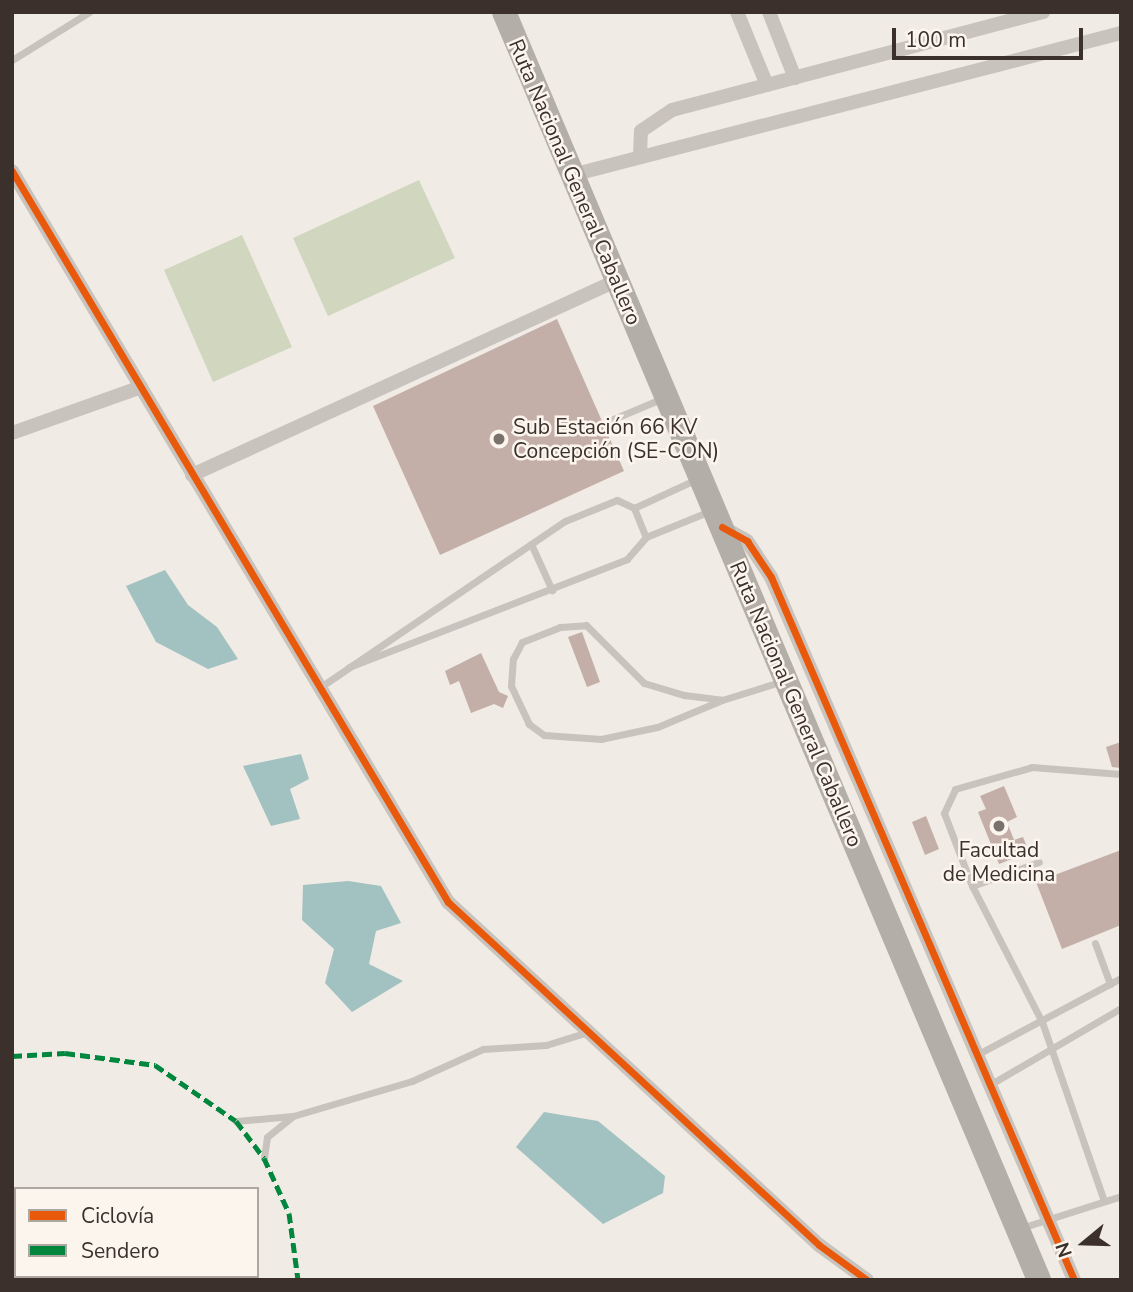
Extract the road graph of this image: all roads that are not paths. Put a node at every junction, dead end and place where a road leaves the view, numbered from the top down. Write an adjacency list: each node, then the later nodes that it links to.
1 (89, 12): 7 (lane)
2 (504, 12): 12 (highway, Ruta Nacional General Caballero)
3 (737, 12): 9 (street)
4 (769, 12): 8 (street)
5 (1043, 12): 8 (street)
6 (1121, 33): 10 (street)
7 (12, 60)
8 (795, 78): 9 (street)
9 (767, 85): 10 (street)
10 (640, 157): 12 (street)
11 (12, 171): 13 (street)
12 (572, 175): 14 (highway, Ruta Nacional General Caballero)
13 (18, 192): 15 (street)
14 (617, 280): 16 (highway, Ruta Nacional General Caballero); 19 (street)
15 (141, 387): 18 (street); 19 (street)
16 (667, 396): 17 (lane); 20 (highway, Ruta Nacional General Caballero)
17 (611, 420)
18 (12, 433)
19 (192, 475): 28 (street)
20 (701, 477): 21 (lane); 22 (highway, Ruta Nacional General Caballero)
21 (634, 508): 23 (lane); 24 (lane)
22 (718, 518): 23 (lane); 27 (highway, Ruta Nacional General Caballero); 40 (street)
23 (646, 537): 25 (lane)
24 (530, 544): 25 (lane); 26 (lane)
25 (552, 590): 26 (lane)
26 (342, 670): 28 (lane)
27 (787, 680): 29 (lane); 48 (highway, Ruta Nacional General Caballero)
28 (319, 688): 38 (street)
29 (722, 700): 29 (lane)
30 (1121, 774): 32 (lane)
31 (1039, 862): 32 (lane)
32 (972, 886): 37 (lane)
33 (1096, 943): 35 (lane)
34 (1121, 978): 35 (lane)
35 (1110, 984): 37 (lane)
36 (1121, 1008): 39 (lane)
37 (1042, 1022): 39 (lane); 40 (lane)
38 (585, 1033): 42 (lane); 49 (street)
39 (1052, 1048): 41 (lane); 46 (lane)
40 (978, 1054): 41 (street)
41 (991, 1084): 47 (street)
42 (293, 1116): 43 (lane); 44 (lane)
43 (236, 1121)
44 (264, 1158)
45 (1121, 1196): 46 (lane)
46 (1104, 1201): 47 (lane)
47 (1049, 1220): 48 (lane); 51 (street)
48 (1017, 1230): 50 (highway, Ruta Nacional General Caballero)
49 (867, 1280)
50 (1039, 1280)
51 (1074, 1280)

